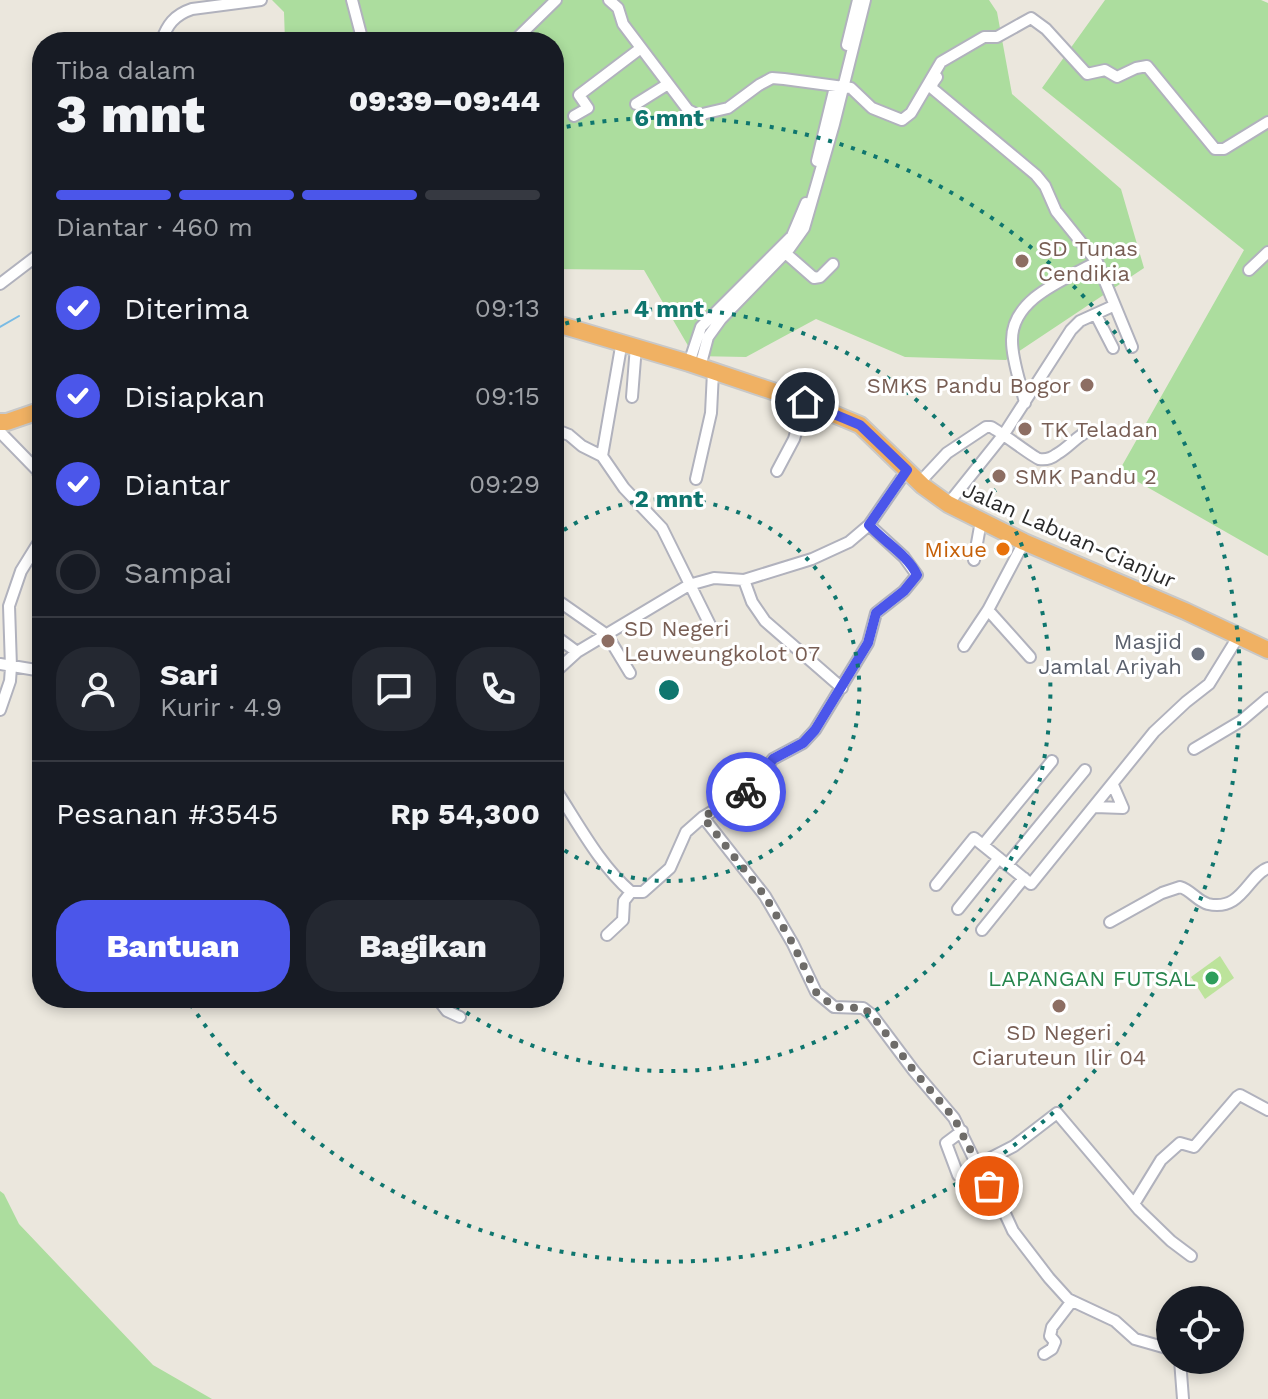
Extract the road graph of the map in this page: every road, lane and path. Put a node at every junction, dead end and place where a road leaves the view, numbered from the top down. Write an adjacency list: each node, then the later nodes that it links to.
1 (261, 0): 8 (street)
2 (352, 0): 9 (street)
3 (556, 0): 10 (street)
4 (609, 0): 11 (street)
5 (858, 0): 7 (street)
6 (865, 0): 7 (street)
7 (855, 25): 14 (street)
8 (166, 32)
9 (360, 32)
10 (523, 32)
11 (641, 48): 13 (street); 16 (street)
12 (946, 66): 21 (street)
13 (668, 84): 14 (street); 15 (street)
14 (839, 86): 17 (street); 18 (street)
15 (636, 104)
16 (574, 116)
17 (1268, 122)
18 (783, 250): 22 (street); 31 (street)
19 (1268, 252): 23 (street)
20 (32, 260): 24 (street)
21 (1097, 262): 25 (street); 34 (street)
22 (833, 264)
23 (1249, 270)
24 (0, 284)
25 (1113, 306): 26 (street); 29 (street)
26 (1096, 315): 30 (street); 34 (street)
27 (564, 325): 28 (highway, Jalan Labuan-Cianjur)
28 (629, 344): 31 (highway, Jalan Labuan-Cianjur); 32 (street); 41 (street)
29 (1132, 347)
30 (1113, 348)
31 (700, 367): 33 (highway, Jalan Labuan-Cianjur); 45 (street)
32 (632, 397)
33 (805, 402): 43 (highway, Jalan Labuan-Cianjur); 44 (street)
34 (1025, 403): 40 (street)
35 (32, 413): 36 (highway)
36 (0, 422)
37 (1088, 431): 40 (street)
38 (0, 432): 42 (street)
39 (564, 433): 41 (street)
40 (1004, 434): 46 (street); 47 (street)
41 (602, 456): 54 (street)
42 (32, 461)
43 (907, 470): 46 (highway, Jalan Labuan-Cianjur); 49 (street)
44 (777, 471)
45 (696, 479)
46 (920, 482): 47 (highway, Jalan Labuan-Cianjur)
47 (948, 504): 48 (highway, Jalan Labuan-Cianjur)
48 (981, 521): 50 (highway, Jalan Labuan-Cianjur); 52 (street)
49 (869, 525): 53 (street); 69 (street)
50 (1024, 542): 56 (street); 59 (highway, Jalan Labuan-Cianjur)
51 (32, 553): 66 (street)
52 (974, 560)
53 (744, 580): 54 (street); 69 (street)
54 (689, 585): 57 (street); 58 (street)
55 (564, 605): 58 (street)
56 (988, 610): 61 (street); 64 (street)
57 (713, 631)
58 (607, 635): 63 (street); 68 (street)
59 (1238, 637): 62 (highway, Jalan Labuan-Cianjur); 75 (street)
60 (564, 642): 63 (street)
61 (964, 646)
62 (1268, 650)
63 (577, 652): 65 (street)
64 (1030, 657)
65 (564, 664)
66 (6, 665): 67 (street); 71 (street)
67 (32, 669)
68 (630, 673)
69 (842, 688): 78 (street)
70 (1268, 698): 72 (street)
71 (0, 710)
72 (1194, 749)
73 (1052, 761): 79 (street)
74 (1085, 770): 80 (street)
75 (1113, 785): 77 (street); 77 (street)
76 (564, 803): 84 (street)
77 (1095, 807): 82 (street)
78 (703, 817): 84 (street); 92 (street)
79 (983, 845): 80 (street); 83 (street)
80 (1003, 862): 82 (street); 85 (street)
81 (1268, 868): 86 (street)
82 (1024, 878): 87 (street)
83 (936, 885)
84 (631, 892): 88 (street)
85 (958, 909)
86 (1110, 922)
87 (982, 930)
88 (607, 935)
89 (445, 1008): 90 (street)
90 (460, 1017)
91 (1268, 1110): 94 (street)
92 (962, 1131): 93 (street); 93 (street)
93 (977, 1165): 94 (street); 96 (street)
94 (1134, 1204): 95 (street)
95 (1191, 1256)
96 (1072, 1301): 97 (street); 98 (street)
97 (1156, 1345)
98 (1044, 1354)
99 (1181, 1374): 100 (street)
100 (1183, 1399)

